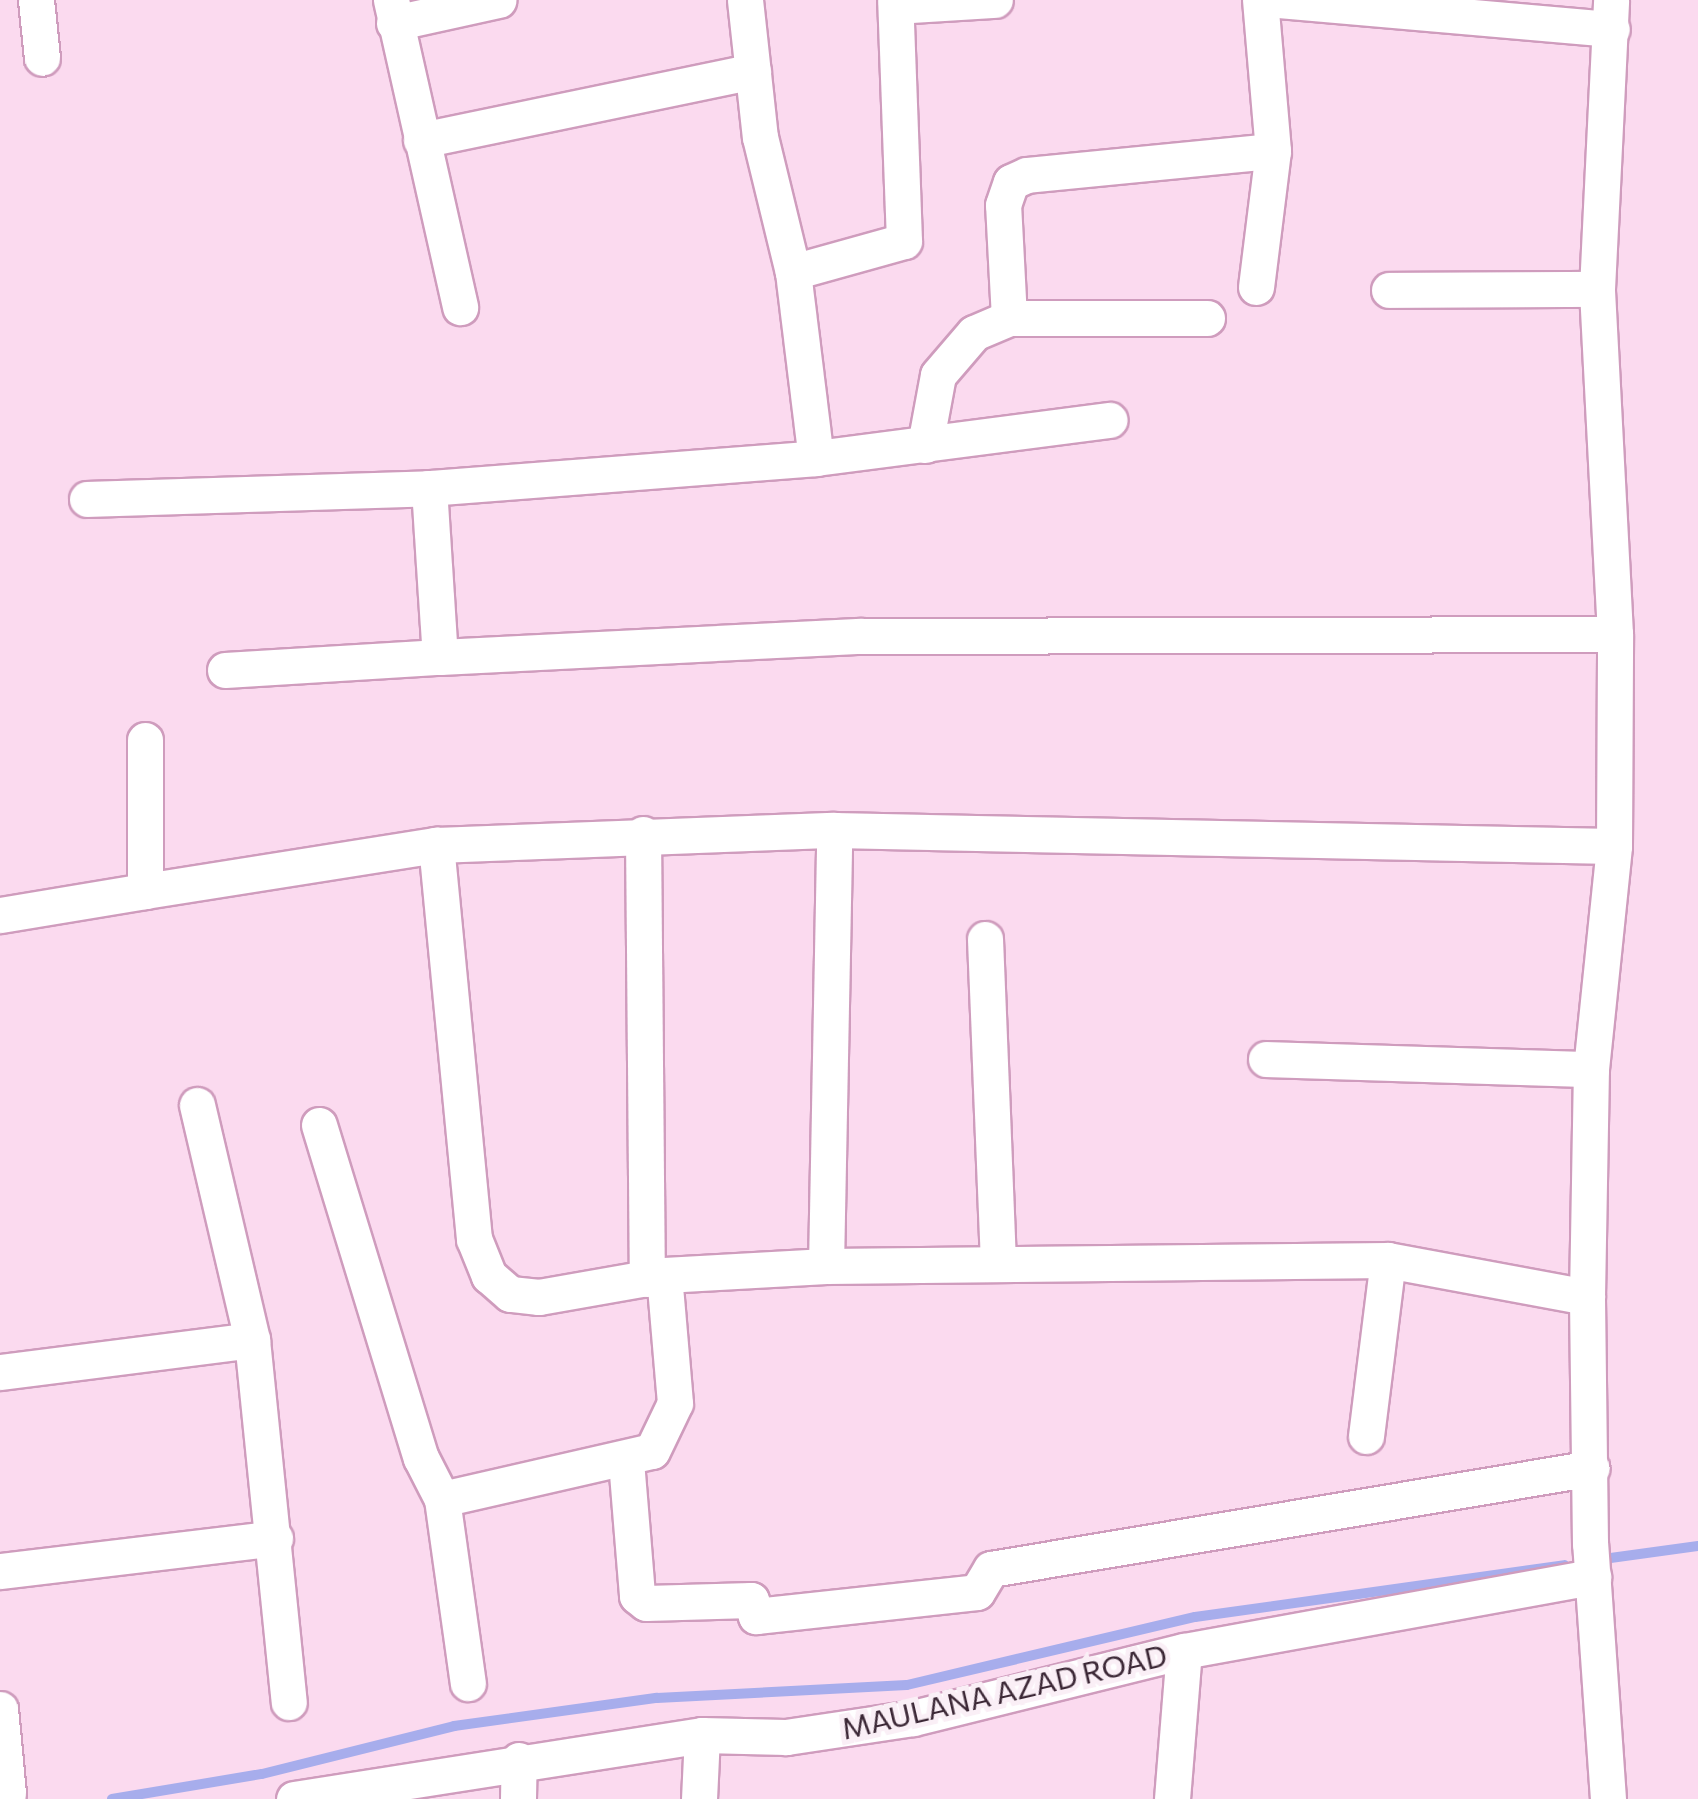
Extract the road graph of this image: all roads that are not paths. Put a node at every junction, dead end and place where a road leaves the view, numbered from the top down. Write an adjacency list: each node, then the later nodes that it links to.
1 (36, 0): 10 (street)
2 (500, 0): 8 (street)
3 (745, 0): 11 (street)
4 (995, 0): 7 (street)
5 (1260, 0): 13 (street)
6 (1279, 0): 9 (street)
7 (896, 3): 14 (street)
8 (392, 11): 12 (street)
9 (1612, 14): 16 (street)
10 (42, 58)
11 (753, 71): 12 (street); 14 (street)
12 (421, 140): 18 (street)
13 (1272, 151): 15 (street); 19 (street)
14 (792, 272): 23 (street)
15 (1256, 287)
16 (1597, 289): 17 (street); 26 (street)
17 (1389, 290)
18 (460, 306)
19 (1009, 318): 20 (street); 22 (street)
20 (1207, 318)
21 (1110, 420): 22 (street)
22 (925, 445): 23 (street)
23 (816, 458): 24 (street)
24 (429, 488): 25 (street); 27 (street)
25 (87, 499)
26 (1615, 634): 27 (street); 33 (street)
27 (440, 657): 28 (street)
28 (226, 670)
29 (145, 740): 34 (street)
30 (834, 830): 31 (street); 33 (street); 43 (street)
31 (643, 834): 32 (street); 44 (street)
32 (436, 844): 34 (street); 44 (street)
33 (1614, 846): 38 (street)
34 (145, 891): 35 (street)
35 (0, 915)
36 (985, 939): 42 (street)
37 (1266, 1059): 38 (street)
38 (1591, 1069): 45 (street)
39 (197, 1105): 46 (street)
40 (319, 1125): 51 (street)
41 (1388, 1260): 42 (street); 45 (street); 48 (street)
42 (998, 1264): 43 (street)
43 (826, 1266): 44 (street)
44 (656, 1277): 49 (street)
45 (1587, 1297): 50 (street)
46 (252, 1340): 47 (street); 52 (street)
47 (0, 1372)
48 (1366, 1436)
49 (626, 1461): 50 (street); 51 (street)
50 (1592, 1468): 53 (street)
51 (442, 1499): 56 (street)
52 (275, 1538): 54 (street); 57 (street)
53 (1592, 1561): 55 (street, MAULANA AZAD ROAD); 67 (street)
54 (0, 1571)
55 (1184, 1651): 59 (street, MAULANA AZAD ROAD); 66 (street)
56 (468, 1682)
57 (289, 1702)
58 (0, 1709): 61 (street)
59 (702, 1735): 60 (street, MAULANA AZAD ROAD); 65 (street)
60 (519, 1760): 62 (street, MAULANA AZAD ROAD); 64 (street)
61 (8, 1794)
62 (346, 1795): 63 (street, MAULANA AZAD ROAD)
63 (294, 1799)
64 (518, 1799)
65 (699, 1799)
66 (1172, 1799)
67 (1608, 1799)

